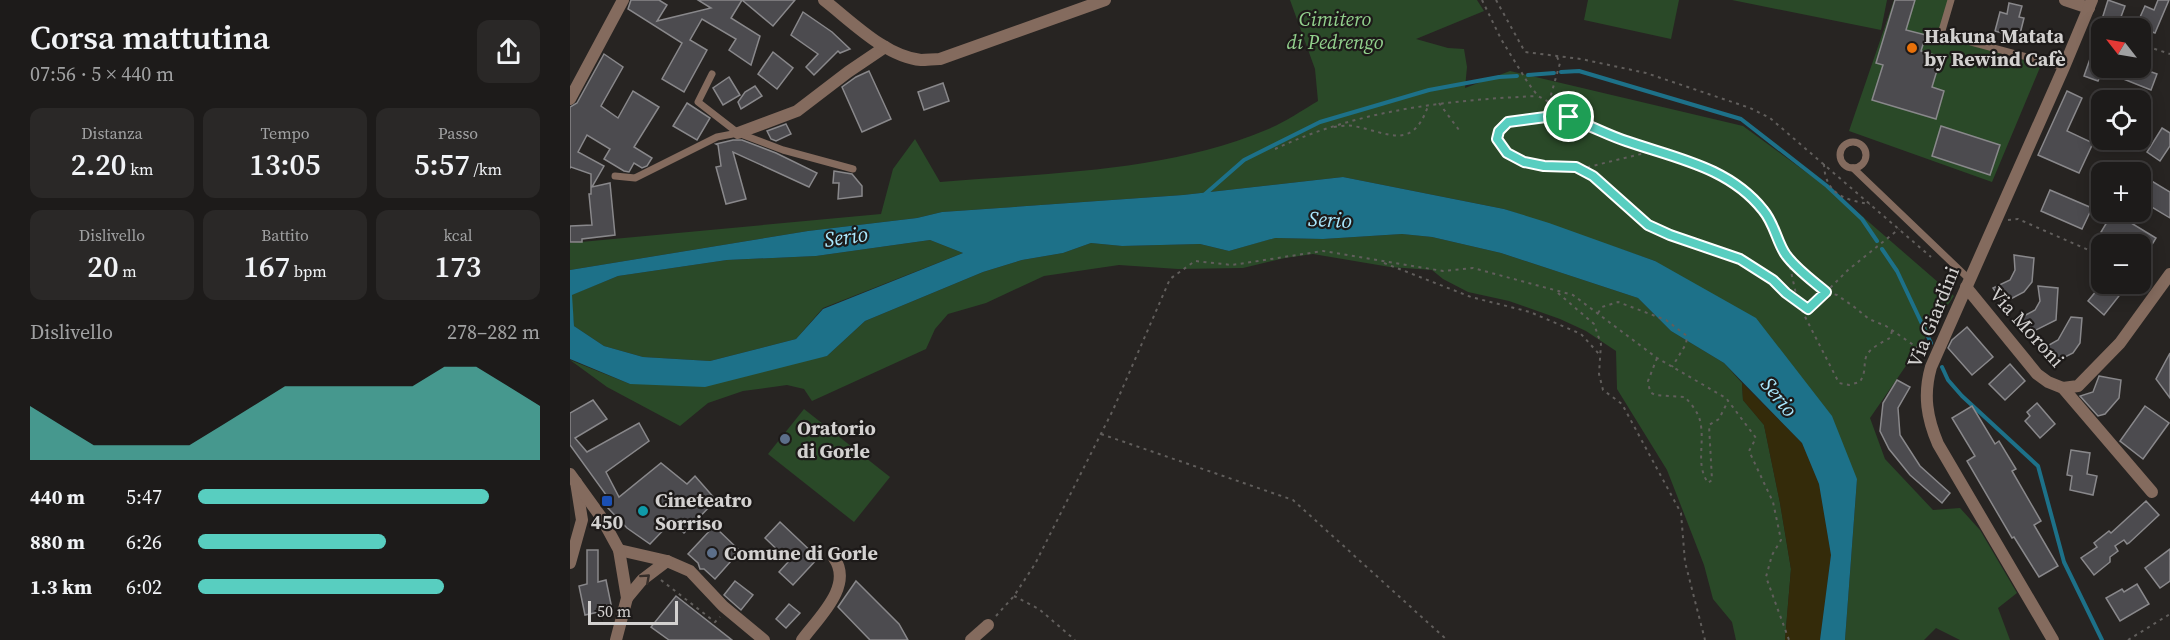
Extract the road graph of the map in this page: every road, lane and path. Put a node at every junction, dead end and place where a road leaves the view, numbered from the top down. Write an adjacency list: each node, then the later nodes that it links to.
1 (623, 0): 16 (street)
2 (824, 0): 9 (street)
3 (1105, 0): 9 (street)
4 (1482, 0): 15 (path)
5 (1496, 0): 12 (path)
6 (1951, 0): 13 (lane)
7 (2065, 0): 8 (street)
8 (2090, 4): 13 (street, Via Giardini)
9 (885, 47): 23 (street)
10 (2151, 48): 11 (path)
11 (2170, 54)
12 (1556, 56): 17 (path); 26 (path)
13 (2064, 67): 32 (street, Via Giardini)
14 (712, 74): 23 (lane)
15 (1538, 96): 17 (path); 18 (path)
16 (570, 99)
17 (1549, 102): 20 (path)
18 (1439, 104): 19 (path); 22 (path)
19 (1429, 105): 21 (path); 21 (path)
20 (1569, 117): 25 (path); 29 (path)
21 (1328, 127): 24 (path)
22 (1459, 130)
23 (738, 133): 28 (lane); 30 (lane)
24 (1275, 149)
25 (1655, 150): 29 (path); 35 (path)
26 (1824, 164): 31 (path); 31 (path)
27 (1853, 168): 39 (lane)
28 (853, 169)
29 (1580, 169): 42 (path)
30 (615, 176)
31 (1870, 204): 33 (path)
32 (1997, 216): 34 (path); 39 (street, Via Giardini)
33 (1899, 229): 37 (path); 41 (path)
34 (2091, 251)
35 (1785, 254): 41 (path); 42 (path)
36 (1378, 260): 40 (path); 45 (path); 51 (path)
37 (1934, 260)
38 (2170, 274): 49 (street)
39 (1967, 283): 49 (street, Via Moroni); 74 (street, Via Giardini)
40 (1556, 291): 43 (path); 45 (path)
41 (1826, 292): 42 (path); 44 (path)
42 (1798, 303): 44 (path)
43 (1598, 313): 47 (path); 48 (path)
44 (1892, 331): 46 (path)
45 (1600, 355): 72 (path)
46 (1927, 355)
47 (1657, 358): 48 (path); 50 (path)
48 (1672, 367): 50 (path)
49 (2063, 388): 53 (street)
50 (1728, 401): 73 (path)
51 (1101, 435): 61 (path); 71 (path)
52 (573, 478): 54 (street); 55 (street)
53 (2152, 492)
54 (601, 517): 55 (street); 56 (street)
55 (582, 520): 59 (street)
56 (619, 550): 58 (street); 62 (street)
57 (834, 558): 68 (street)
58 (667, 561): 62 (street, one-way to 58); 67 (street)
59 (570, 563)
60 (658, 578): 64 (path)
61 (1014, 596): 65 (path); 70 (path)
62 (627, 598): 66 (street)
63 (2170, 614): 75 (path)
64 (716, 622)
65 (985, 627): 69 (street)
66 (616, 640)
67 (764, 640)
68 (802, 640)
69 (971, 640)
70 (1075, 640)
71 (1447, 640)
72 (1705, 640)
73 (1789, 640)
74 (2053, 640)
75 (2128, 640)

